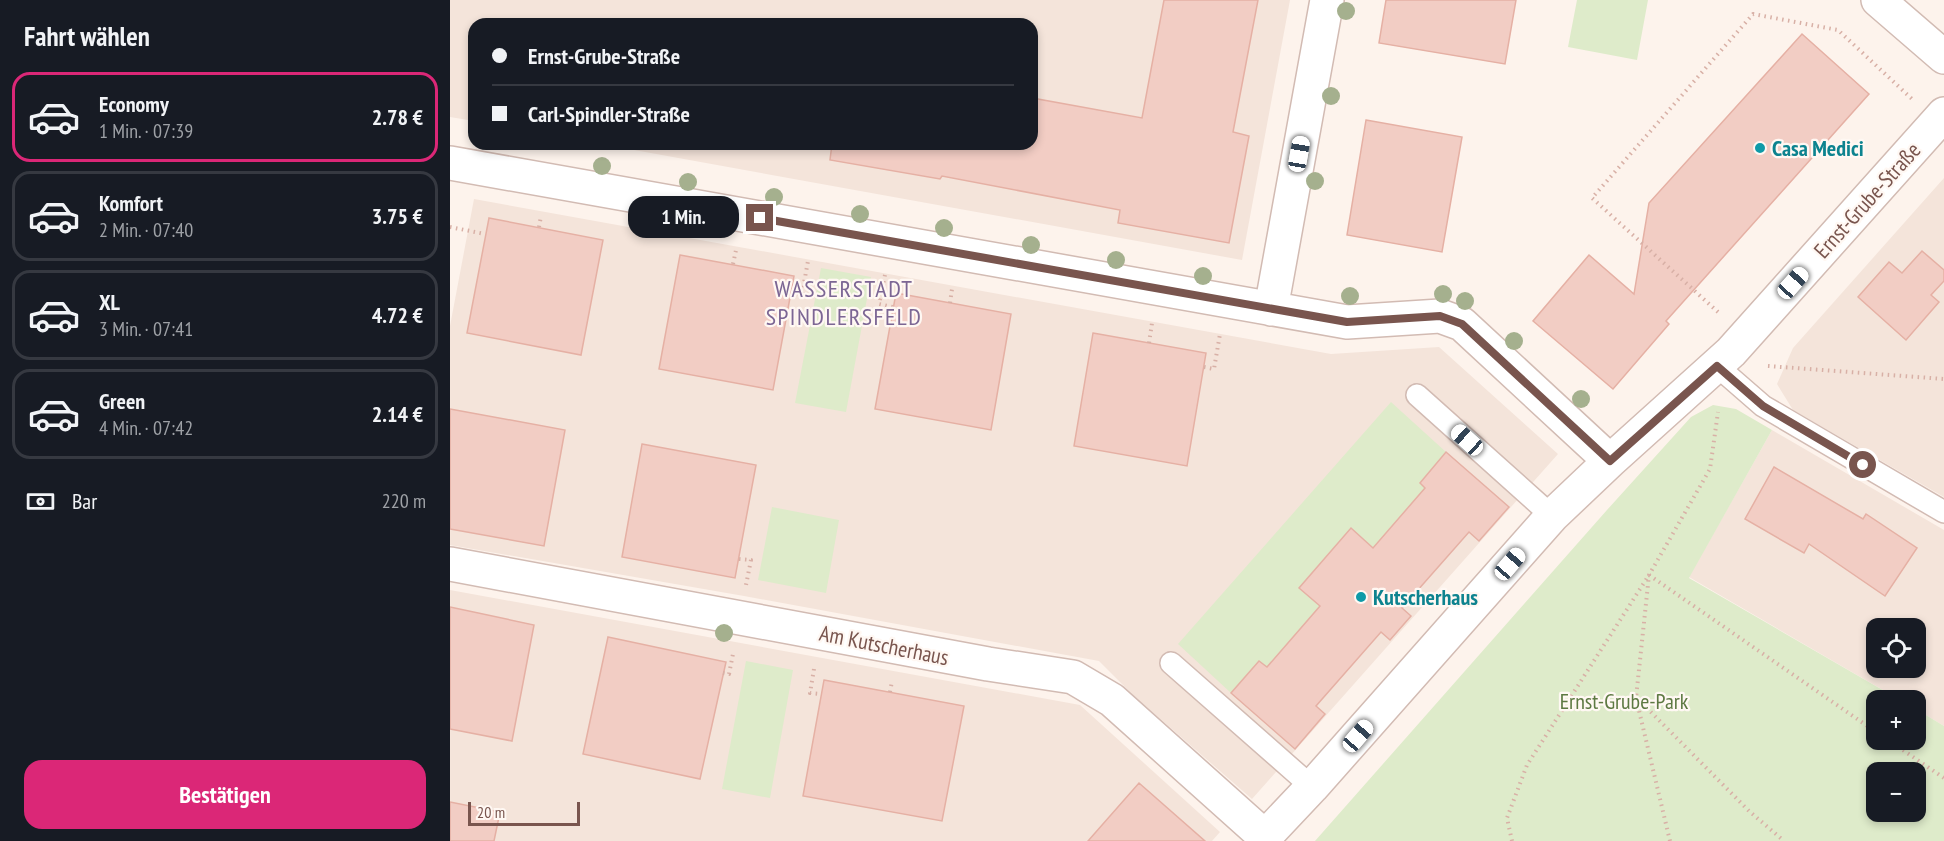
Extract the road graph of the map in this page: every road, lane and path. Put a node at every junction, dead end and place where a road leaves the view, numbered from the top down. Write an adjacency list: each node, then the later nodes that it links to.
1 (1327, 0): 9 (street)
2 (1878, 0): 3 (street)
3 (1944, 57)
4 (1940, 118): 10 (street, Ernst-Grube-Straße); 10 (path)
5 (450, 163): 8 (street)
6 (450, 227): 7 (path)
7 (485, 234)
8 (1227, 301): 9 (street); 11 (path)
9 (1271, 309): 14 (street)
10 (1731, 352): 12 (path); 14 (street, Ernst-Grube-Straße); 15 (lane); 18 (path)
11 (1204, 367)
12 (1944, 379)
13 (1417, 395): 16 (lane)
14 (1610, 461): 16 (street, Ernst-Grube-Straße)
15 (1944, 512)
16 (1552, 516): 24 (street, Ernst-Grube-Straße)
17 (450, 564): 25 (street, Am Kutscherhaus)
18 (1648, 575): 20 (path); 21 (path); 26 (path)
19 (1171, 663): 24 (lane)
20 (1636, 698): 27 (path); 28 (path)
21 (1866, 725)
22 (1902, 750): 23 (path)
23 (1944, 778)
24 (1312, 787): 25 (street, Ernst-Grube-Straße)
25 (1263, 839)
26 (1512, 841)
27 (1670, 841)
28 (1784, 841)

